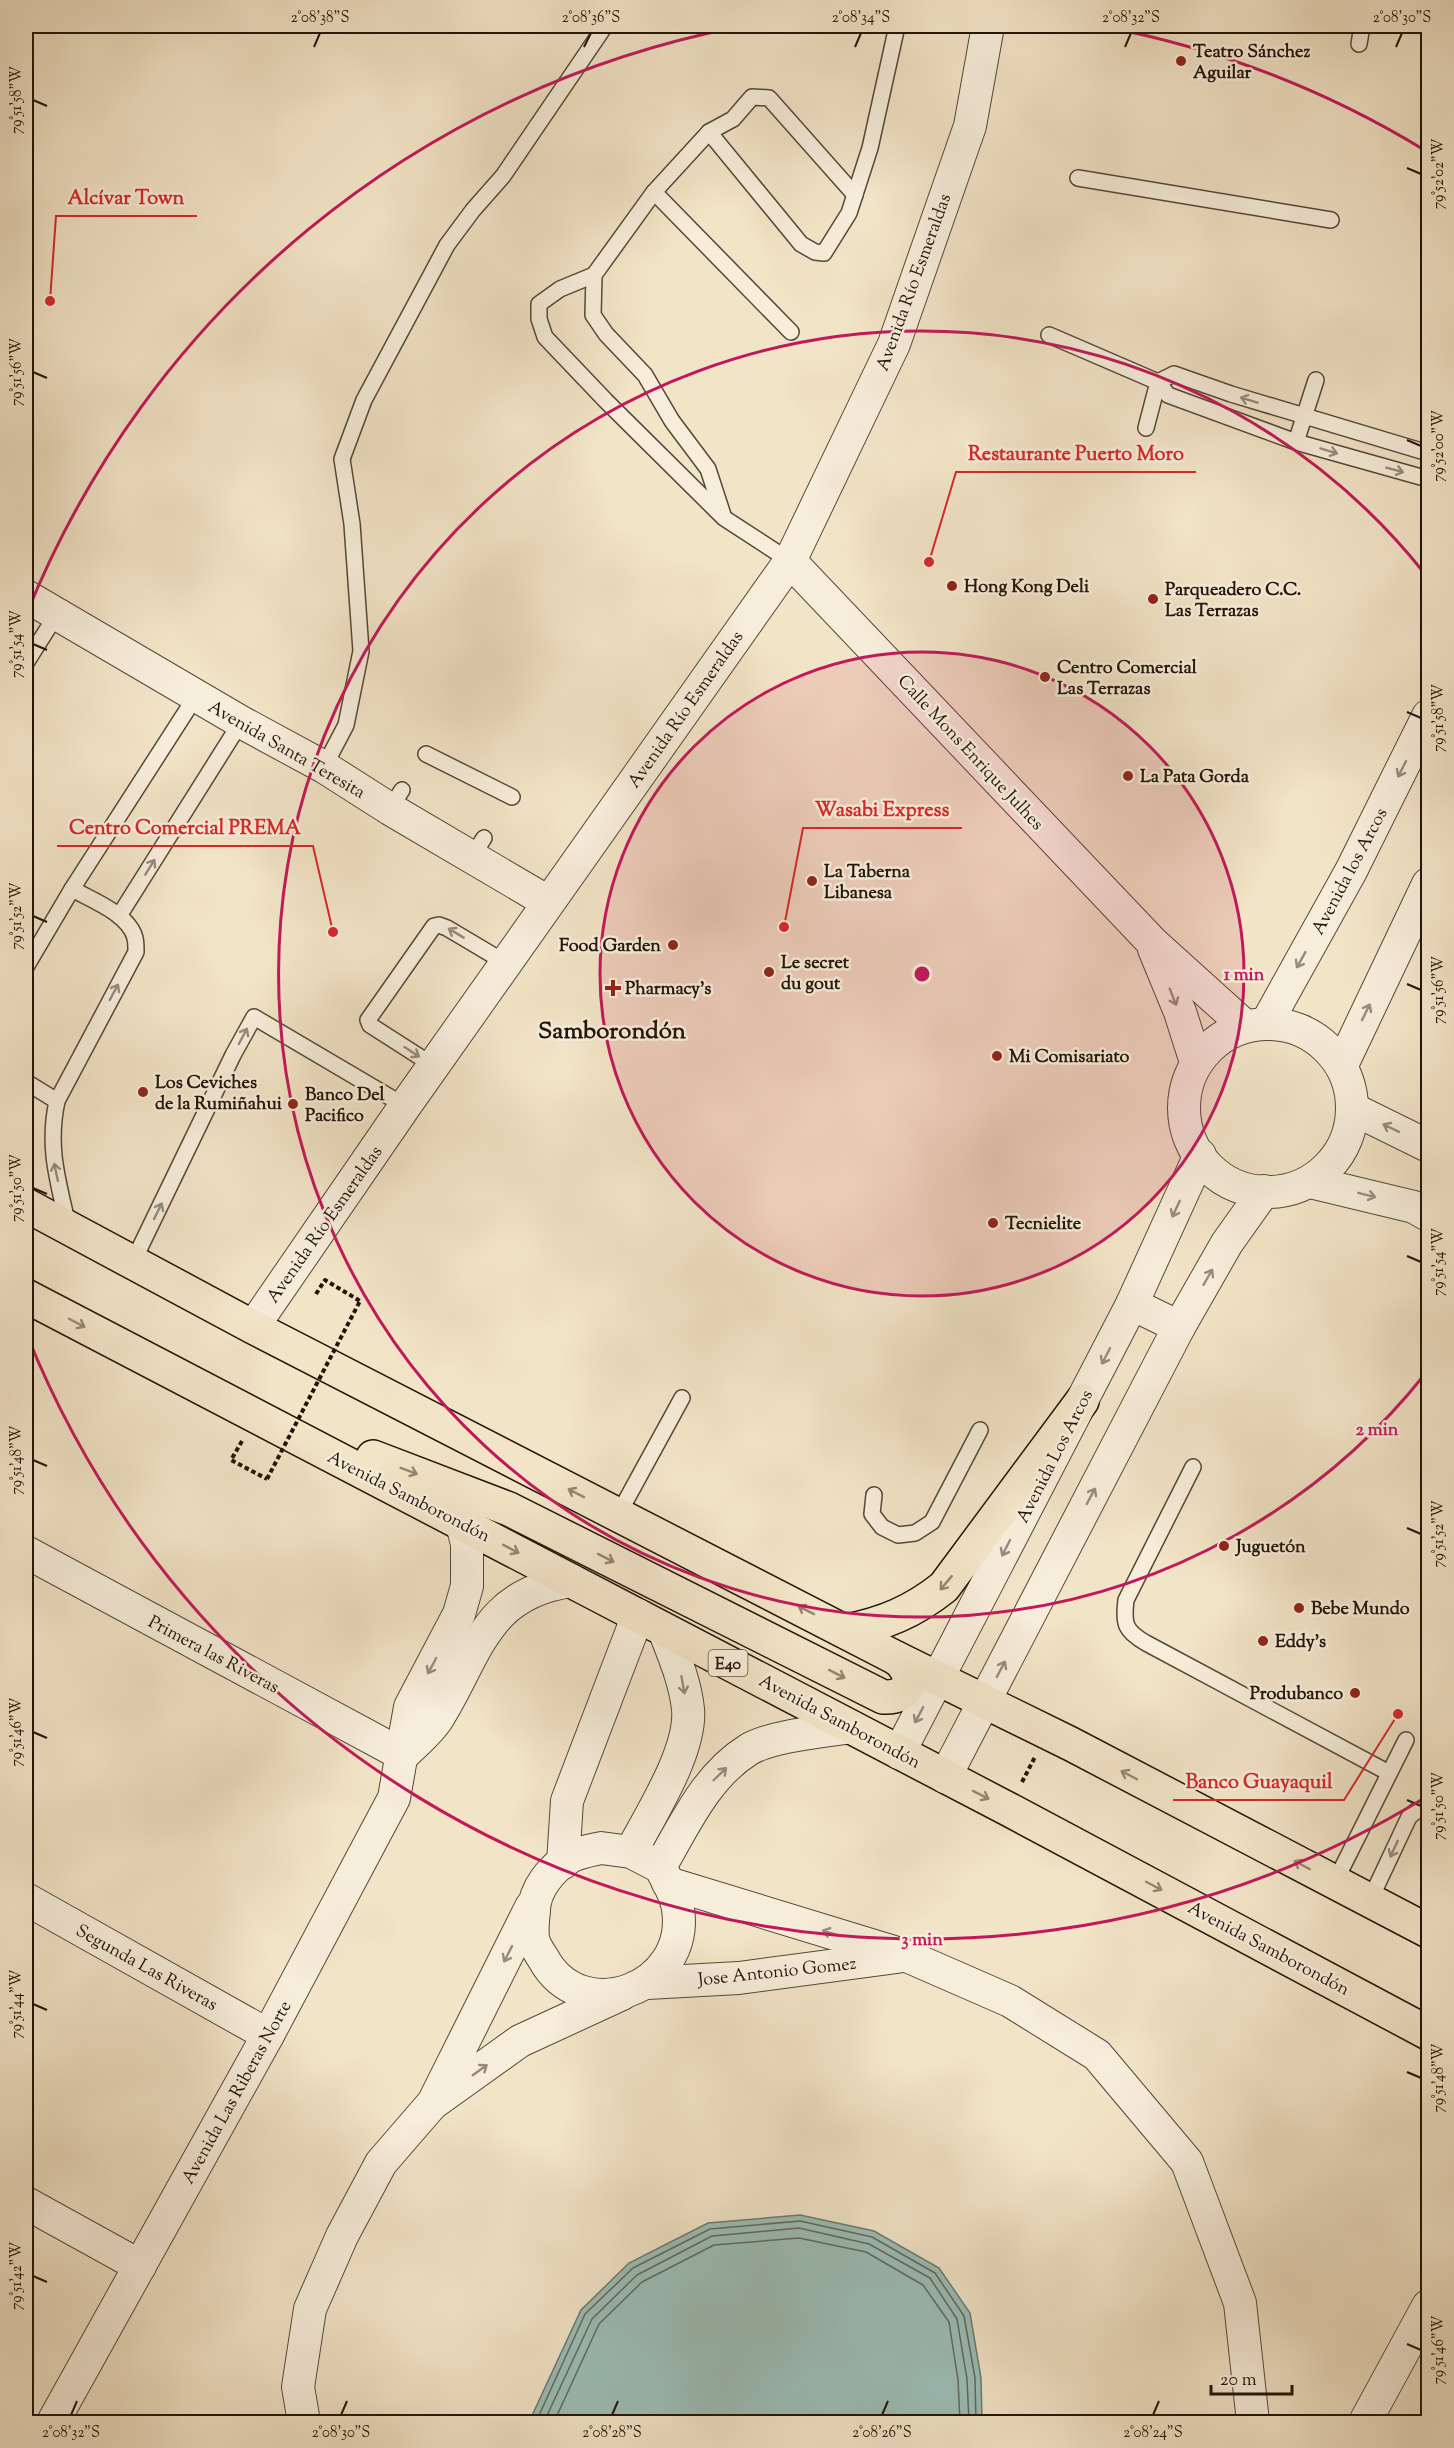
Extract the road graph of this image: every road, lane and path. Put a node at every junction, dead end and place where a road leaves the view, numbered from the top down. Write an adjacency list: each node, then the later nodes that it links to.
1 (605, 26): 32 (lane)
2 (897, 26): 9 (lane)
3 (988, 26): 24 (street, Avenida Río Esmeraldas)
4 (1362, 26): 5 (lane)
5 (1359, 44)
6 (709, 132): 8 (lane); 9 (lane); 9 (lane)
7 (1078, 178): 10 (lane)
8 (654, 192): 11 (lane); 12 (lane)
9 (855, 195)
10 (1331, 220)
11 (594, 275): 23 (lane); 23 (lane)
12 (791, 332)
13 (1049, 335): 15 (lane)
14 (1316, 380): 16 (lane)
15 (1158, 382): 16 (lane, one-way to 15); 17 (lane); 19 (lane)
16 (1305, 417): 18 (lane); 19 (lane)
17 (1146, 428)
18 (1368, 435): 20 (lane); 21 (lane)
19 (1296, 442): 21 (lane, one-way to 21)
20 (1428, 453)
21 (1361, 461): 22 (lane, one-way to 22)
22 (1428, 479)
23 (724, 518): 24 (lane)
24 (790, 561): 36 (street, Avenida Río Esmeraldas); 38 (street, Calle Mons Enrique Julhes)
25 (26, 596): 26 (street, Avenida Santa Teresita)
26 (57, 614): 27 (lane); 28 (street, Avenida Santa Teresita)
27 (26, 663)
28 (196, 696): 30 (street, Avenida Santa Teresita); 35 (lane)
29 (1428, 716): 41 (street, Avenida los Arcos, one-way to 41)
30 (241, 722): 32 (street, Avenida Santa Teresita); 37 (lane, one-way to 30)
31 (426, 754): 33 (lane)
32 (324, 767): 36 (street, Avenida Santa Teresita)
33 (512, 797)
34 (1428, 884): 43 (street, one-way to 34)
35 (72, 889): 37 (lane); 40 (lane)
36 (548, 902): 39 (street, Avenida Río Esmeraldas)
37 (119, 916): 46 (lane, one-way to 37)
38 (1152, 942): 41 (street, Calle Mons Enrique Julhes); 42 (street, Calle Mons Enrique Julhes, one-way to 42)
39 (506, 963): 44 (street, Avenida Río Esmeraldas); 44 (lane, one-way to 44)
40 (26, 967)
41 (1255, 1025): 42 (street); 43 (street)
42 (1196, 1062): 50 (street)
43 (1342, 1065): 48 (street)
44 (434, 1066): 47 (street, Avenida Río Esmeraldas)
45 (26, 1083): 46 (lane)
46 (57, 1101): 55 (lane, one-way to 46)
47 (405, 1106): 56 (lane, one-way to 47); 60 (street, Avenida Río Esmeraldas)
48 (1353, 1109): 49 (street, one-way to 48); 51 (street)
49 (1428, 1146)
50 (1200, 1155): 52 (street); 59 (street, Avenida Los Arcos, one-way to 59)
51 (1310, 1182): 52 (street); 54 (street, one-way to 54)
52 (1264, 1191): 61 (street, one-way to 52)
53 (26, 1205): 55 (highway)
54 (1428, 1215)
55 (68, 1229): 56 (highway)
56 (132, 1264): 60 (highway)
57 (316, 1294): 66 (path, bridge)
58 (26, 1296): 62 (highway, Avenida Samborondón / E40, one-way to 62)
59 (1132, 1304): 61 (street); 64 (street, Avenida Los Arcos, one-way to 64)
60 (253, 1327): 69 (highway, one-way to 60)
61 (1179, 1328): 77 (street, one-way to 61)
62 (217, 1397): 70 (highway, Avenida Samborondón / E40); 75 (highway, one-way to 75)
63 (682, 1398): 69 (lane)
64 (1082, 1401): 74 (highway, one-way to 74); 76 (street, Avenida Los Arcos, one-way to 76)
65 (980, 1430): 68 (lane)
66 (242, 1441)
67 (1193, 1467): 83 (lane)
68 (874, 1495)
69 (618, 1515): 74 (highway, one-way to 69)
70 (462, 1524): 72 (highway, Avenida Samborondón / E40, one-way to 72); 82 (street, Avenida Las Riberas Norte, one-way to 82)
71 (26, 1552): 82 (street, Primera las Riveras)
72 (572, 1581): 73 (highway, Avenida Samborondón / E40); 82 (street)
73 (651, 1623): 78 (highway, Avenida Samborondón / E40); 87 (street, one-way to 87); 88 (street)
74 (846, 1631): 75 (highway)
75 (896, 1658): 76 (highway)
76 (938, 1678): 77 (highway); 81 (street, Avenida Los Arcos, one-way to 81)
77 (984, 1701): 79 (highway); 84 (street)
78 (852, 1727): 81 (highway, Avenida Samborondón / E40); 89 (street, one-way to 78)
79 (1048, 1732): 85 (path); 90 (highway, one-way to 79)
80 (1406, 1740): 83 (lane)
81 (899, 1753): 84 (highway, Avenida Samborondón / E40)
82 (403, 1755): 98 (street, Avenida Las Riberas Norte)
83 (1389, 1773): 90 (lane)
84 (945, 1777): 85 (highway, Avenida Samborondón / E40, one-way to 85)
85 (1008, 1809): 97 (highway, Avenida Samborondón / E40, one-way to 97)
86 (1428, 1810): 92 (lane, one-way to 92)
87 (631, 1852): 88 (street); 89 (street)
88 (563, 1863): 93 (street)
89 (664, 1875): 95 (street, Jose Antonio Gomez, one-way to 89); 96 (street)
90 (1335, 1882): 92 (highway)
91 (26, 1899): 98 (street, Segunda Las Riveras)
92 (1370, 1900): 94 (highway)
93 (534, 1901): 96 (street); 99 (street, Jose Antonio Gomez, one-way to 99)
94 (1428, 1931)
95 (907, 1956): 96 (street, Jose Antonio Gomez); 105 (street, Jose Antonio Gomez)
96 (635, 1989): 99 (street, Jose Antonio Gomez, one-way to 96)
97 (1428, 2033)
98 (268, 2036): 101 (street, Avenida Las Riberas Norte)
99 (432, 2104): 104 (street, Jose Antonio Gomez)
100 (26, 2203): 101 (street)
101 (140, 2265): 103 (street, Avenida Las Riberas Norte)
102 (1428, 2306): 106 (street)
103 (53, 2422)
104 (304, 2422)
105 (1253, 2422)
106 (1365, 2422)

